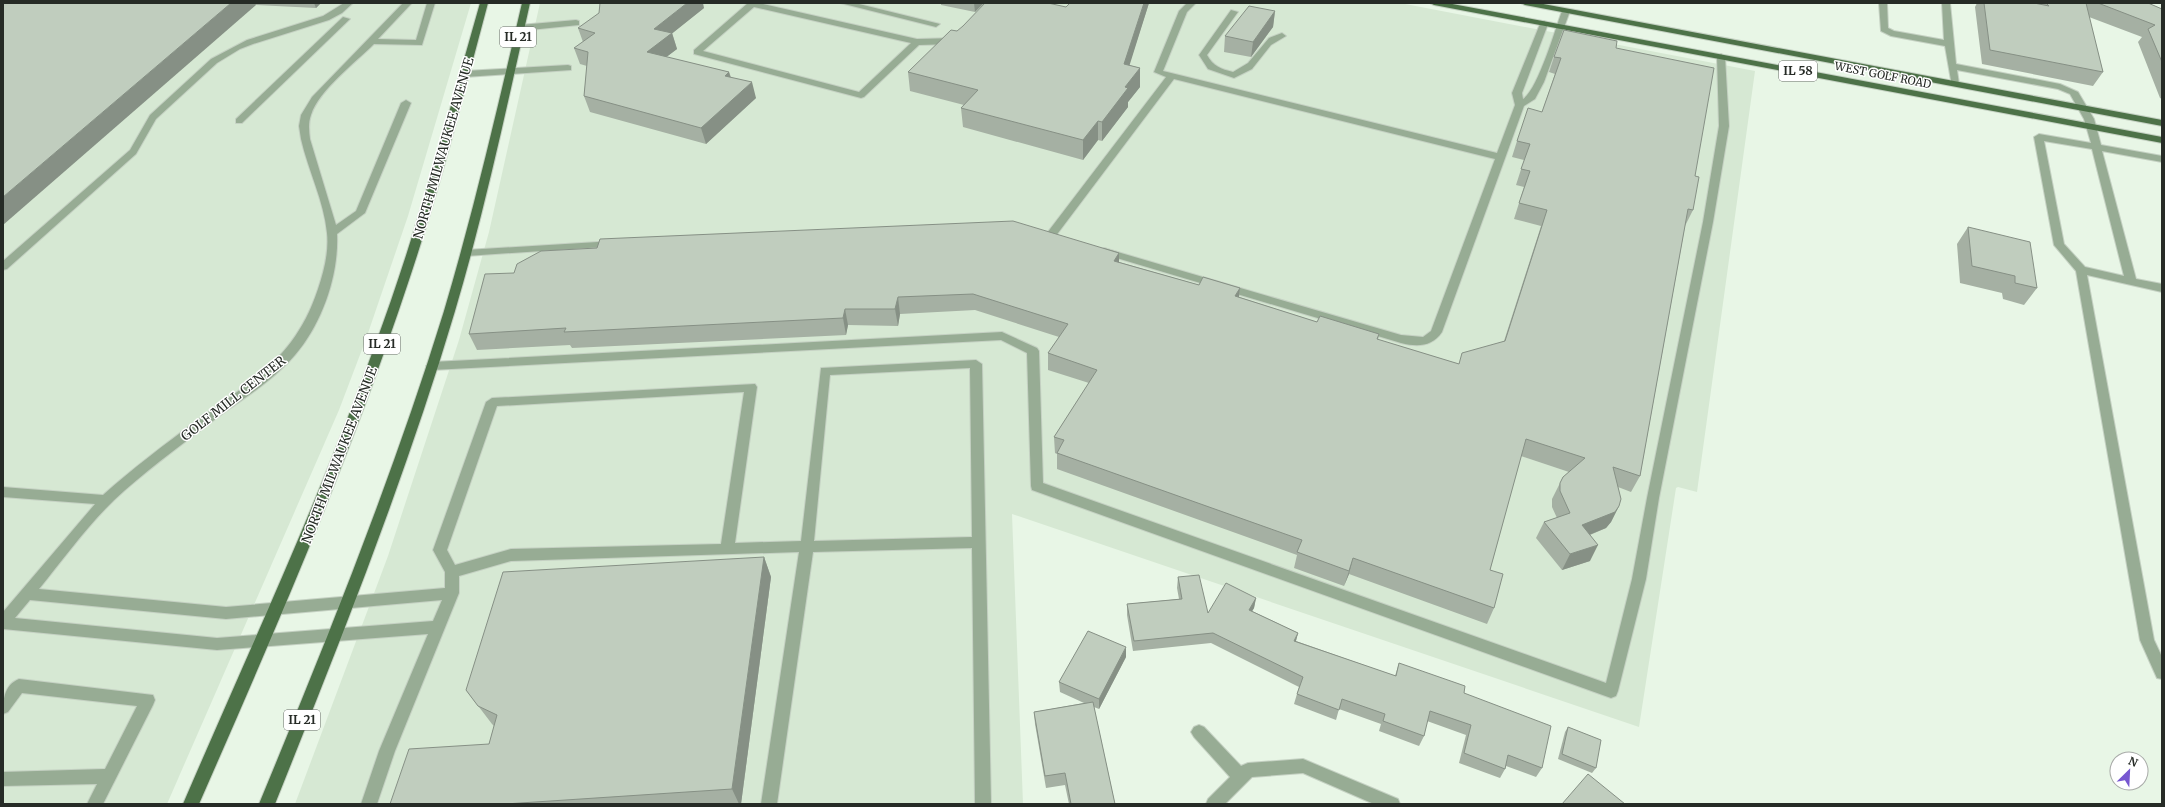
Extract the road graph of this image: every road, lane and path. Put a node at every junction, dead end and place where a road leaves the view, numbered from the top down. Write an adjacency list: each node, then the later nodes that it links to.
1 (349, 3): 50 (street)
2 (408, 3): 25 (street, GOLF MILL CENTER)
3 (431, 3): 25 (street)
4 (484, 3): 32 (main road, NORTH MILWAUKEE AVENUE / IL 21)
5 (526, 3): 22 (main road, IL 21)
6 (844, 3): 14 (street)
7 (888, 3): 14 (street)
8 (1192, 3): 33 (street)
9 (1434, 3): 20 (main road, WEST GOLF ROAD / IL 58)
10 (1524, 3): 15 (main road, WEST GOLF ROAD / IL 58)
11 (1883, 3): 27 (street)
12 (1946, 3): 27 (street)
13 (753, 4): 26 (street); 26 (street)
14 (879, 11): 19 (street)
15 (1566, 11): 21 (street); 34 (main road, WEST GOLF ROAD / IL 58)
16 (1234, 12): 24 (street)
17 (346, 19): 38 (street)
18 (576, 23): 22 (street)
19 (936, 24)
20 (1544, 24): 21 (main road, WEST GOLF ROAD / IL 58); 36 (street)
21 (1560, 26): 28 (main road, WEST GOLF ROAD / IL 58); 36 (street)
22 (520, 28): 31 (main road, IL 21)
23 (965, 36): 26 (street)
24 (1282, 36)
25 (372, 41): 45 (street, GOLF MILL CENTER)
26 (918, 42)
27 (1950, 44): 29 (street)
28 (1721, 57): 40 (main road, WEST GOLF ROAD / IL 58); 54 (street)
29 (1952, 66): 34 (street); 37 (street)
30 (568, 68): 31 (street)
31 (510, 72): 32 (street); 49 (main road, IL 21)
32 (465, 74): 64 (main road, NORTH MILWAUKEE AVENUE / IL 21)
33 (1171, 76): 43 (street); 46 (street)
34 (1955, 84): 37 (main road, WEST GOLF ROAD / IL 58)
35 (406, 103): 45 (street)
36 (1520, 105): 43 (street)
37 (2082, 108): 39 (main road, WEST GOLF ROAD / IL 58); 40 (street)
38 (239, 121)
39 (2162, 123)
40 (2091, 126): 41 (main road, WEST GOLF ROAD / IL 58); 42 (street)
41 (2162, 140)
42 (2096, 147): 44 (street); 51 (street); 52 (street)
43 (1500, 157): 48 (street)
44 (2159, 159)
45 (332, 234): 56 (street, GOLF MILL CENTER)
46 (1065, 240)
47 (624, 243): 49 (street)
48 (1095, 248)
49 (466, 253): 54 (main road, IL 21)
50 (3, 267)
51 (2080, 270): 52 (street); 69 (street)
52 (2131, 281): 53 (street)
53 (2162, 288)
54 (432, 366): 63 (main road, IL 21)
55 (3, 492): 56 (street)
56 (106, 500): 62 (street, GOLF MILL CENTER)
57 (978, 542): 58 (street); 58 (street); 80 (street)
58 (806, 547): 59 (street); 79 (street)
59 (728, 549): 60 (street); 60 (street)
60 (452, 572): 61 (street)
61 (452, 593): 63 (street); 66 (street)
62 (27, 594): 64 (street); 65 (street, GOLF MILL CENTER)
63 (348, 602): 64 (street); 67 (main road, IL 21)
64 (278, 608): 68 (main road, NORTH MILWAUKEE AVENUE / IL 21)
65 (3, 623): 68 (street, GOLF MILL CENTER)
66 (438, 627): 67 (street, GOLF MILL CENTER); 78 (street)
67 (335, 635): 68 (street, GOLF MILL CENTER); 77 (main road, IL 21)
68 (263, 641): 76 (main road, NORTH MILWAUKEE AVENUE / IL 21)
69 (2162, 673)
70 (3, 707): 72 (street)
71 (1199, 732): 73 (street)
72 (109, 776): 74 (street); 75 (street)
73 (1241, 777): 81 (street); 82 (street)
74 (3, 779)
75 (95, 804)
76 (191, 804)
77 (267, 804)
78 (369, 804)
79 (769, 804)
80 (983, 804)
81 (1214, 804)
82 (1392, 804)

